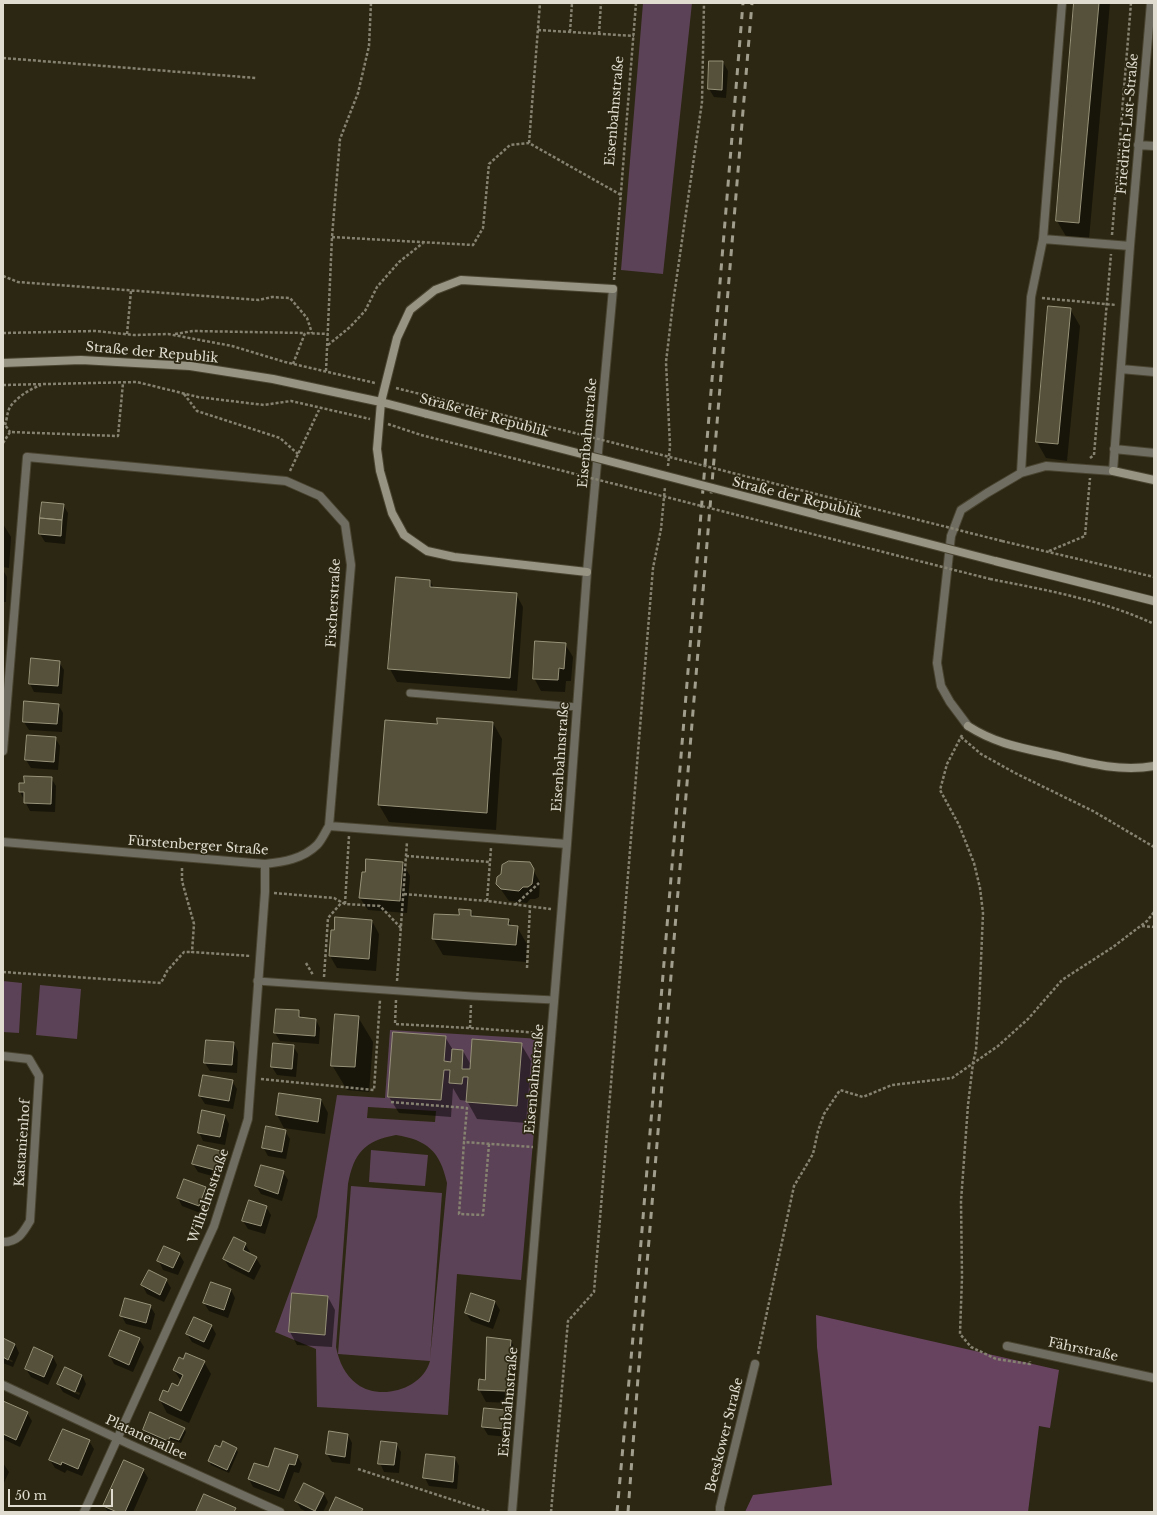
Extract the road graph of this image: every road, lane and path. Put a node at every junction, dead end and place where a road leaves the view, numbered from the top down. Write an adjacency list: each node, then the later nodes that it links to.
1 (371, 3): 20 (path)
2 (540, 3): 10 (path)
3 (572, 3): 11 (path)
4 (601, 3): 12 (path)
5 (636, 3): 13 (path, Eisenbahnstraße)
6 (704, 3): 59 (path)
7 (1062, 3): 21 (street)
8 (1131, 3): 23 (path)
9 (1151, 3): 17 (street, Friedrich-List-Straße)
10 (538, 30): 11 (path); 16 (path)
11 (570, 32): 12 (path)
12 (599, 34): 13 (path)
13 (634, 36): 19 (path, Eisenbahnstraße)
14 (3, 58): 15 (path)
15 (256, 78)
16 (530, 143): 19 (path); 22 (path)
17 (1138, 145): 18 (street); 24 (street, Friedrich-List-Straße)
18 (1154, 146)
19 (621, 195): 26 (path, Eisenbahnstraße)
20 (332, 237): 22 (path); 35 (path)
21 (1043, 239): 23 (street); 28 (street)
22 (423, 242): 37 (path)
23 (1111, 245): 24 (street); 29 (path)
24 (1130, 246): 30 (street, Friedrich-List-Straße)
25 (3, 276): 27 (path)
26 (613, 289): 46 (main road); 67 (street, Eisenbahnstraße)
27 (131, 291): 33 (path); 34 (path)
28 (1031, 297): 29 (path); 62 (street)
29 (1107, 305): 30 (path); 58 (path)
30 (1125, 306): 40 (street, Friedrich-List-Straße)
31 (3, 333): 34 (path)
32 (305, 333): 33 (path); 36 (path); 39 (path)
33 (312, 333): 35 (path)
34 (128, 334): 36 (path)
35 (328, 334): 37 (path)
36 (173, 335): 39 (path)
37 (327, 345): 41 (path)
38 (3, 362): 48 (main road, Straße der Republik)
39 (293, 364): 41 (path)
40 (1121, 369): 42 (street); 55 (street, Friedrich-List-Straße)
41 (326, 372): 46 (path)
42 (1154, 372)
43 (123, 382): 44 (path); 47 (path); 53 (path)
44 (42, 384): 45 (path); 52 (path)
45 (3, 385)
46 (386, 385): 48 (main road); 66 (path, bridge)
47 (184, 394): 50 (path); 57 (path)
48 (381, 402): 50 (main road); 69 (main road, Straße der Republik, bridge)
49 (319, 410): 57 (path)
50 (380, 421): 67 (main road); 70 (path, bridge)
51 (3, 422): 52 (path)
52 (5, 425): 53 (path)
53 (10, 432): 54 (path)
54 (3, 443)
55 (1114, 449): 56 (street); 61 (street, Friedrich-List-Straße)
56 (1154, 453)
57 (298, 454): 64 (path)
58 (1082, 458)
59 (668, 468)
60 (1090, 470): 61 (street); 62 (street); 66 (path)
61 (1113, 471): 63 (main road)
62 (1021, 473): 73 (street)
63 (1154, 480)
64 (286, 481): 75 (street, Fischerstraße); 77 (street, Fischerstraße)
65 (666, 484): 132 (path)
66 (1048, 551): 68 (path)
67 (587, 572): 72 (street, Eisenbahnstraße)
68 (1154, 577)
69 (1154, 601)
70 (1154, 624)
71 (410, 693): 72 (lane)
72 (577, 707): 82 (street, Eisenbahnstraße)
73 (968, 726): 74 (path); 76 (main road)
74 (961, 737): 83 (path); 114 (path)
75 (3, 751)
76 (1154, 766)
77 (329, 826): 78 (street); 87 (street, Fürstenberger Straße)
78 (349, 828): 79 (street); 93 (path)
79 (408, 832): 80 (street); 84 (path)
80 (492, 838): 82 (street); 86 (path)
81 (3, 842): 85 (street, Fürstenberger Straße)
82 (567, 844): 96 (street, Eisenbahnstraße)
83 (1154, 847)
84 (406, 856): 86 (path); 90 (path)
85 (183, 858): 87 (street, Fürstenberger Straße); 101 (path)
86 (490, 862): 91 (path)
87 (265, 864): 89 (street, Wilhelmstraße)
88 (539, 883): 94 (path)
89 (265, 892): 92 (path); 102 (street, Wilhelmstraße)
90 (404, 894): 91 (path); 100 (path)
91 (487, 901): 94 (path)
92 (342, 902): 93 (path); 106 (path)
93 (345, 904): 100 (path)
94 (515, 905): 95 (path)
95 (530, 907): 96 (path); 103 (path)
96 (561, 910): 110 (street, Eisenbahnstraße)
97 (1154, 912): 98 (path)
98 (1141, 926): 99 (path); 114 (path)
99 (1154, 927)
100 (401, 928): 108 (path)
101 (192, 952): 102 (path); 104 (path)
102 (259, 956): 105 (street, Wilhelmstraße)
103 (527, 968)
104 (3, 972)
105 (257, 981): 106 (lane); 115 (street, Wilhelmstraße)
106 (324, 985): 107 (lane)
107 (381, 989): 108 (lane); 115 (path)
108 (396, 990): 109 (lane); 111 (path)
109 (472, 996): 110 (lane); 111 (path)
110 (554, 1000): 112 (street, Eisenbahnstraße)
111 (470, 1028): 112 (path)
112 (551, 1034): 119 (street, Eisenbahnstraße)
113 (3, 1056): 120 (street, Kastanienhof)
114 (973, 1063): 122 (path); 123 (path)
115 (251, 1078): 126 (street, Wilhelmstraße)
116 (391, 1102): 117 (path)
117 (464, 1142): 118 (path); 118 (path)
118 (489, 1144): 119 (path)
119 (542, 1148): 131 (street, Eisenbahnstraße)
120 (3, 1242)
121 (1007, 1346): 122 (street, Fährstraße)
122 (1032, 1352): 124 (street, Fährstraße)
123 (755, 1364): 133 (street, Beeskower Straße)
124 (1154, 1378)
125 (3, 1385): 126 (street, Platanenallee)
126 (118, 1439): 128 (street, Wilhelmstraße); 129 (street, Platanenallee)
127 (358, 1469): 130 (path)
128 (84, 1512)
129 (280, 1512)
130 (490, 1512)
131 (512, 1512)
132 (552, 1512)
133 (720, 1512)

